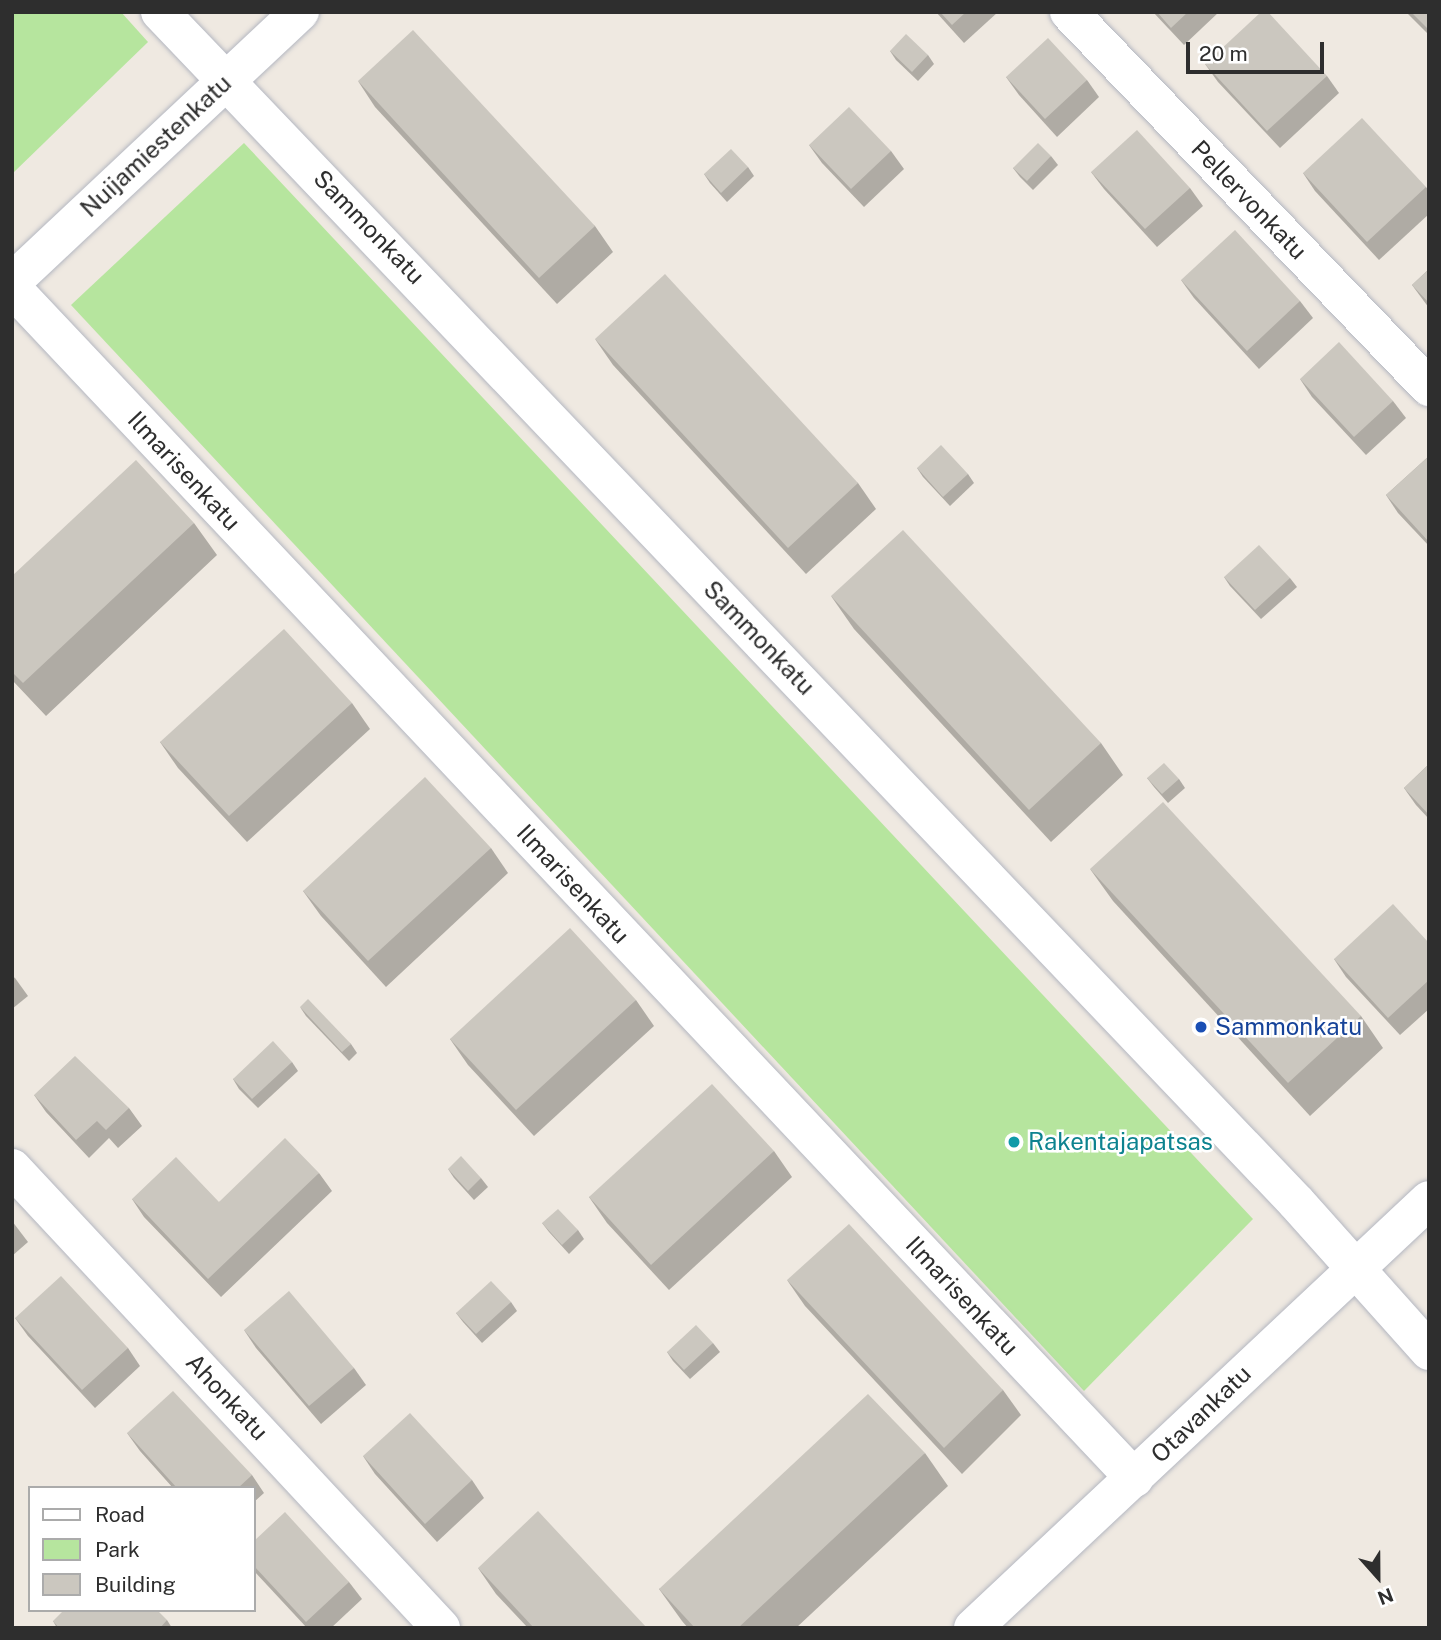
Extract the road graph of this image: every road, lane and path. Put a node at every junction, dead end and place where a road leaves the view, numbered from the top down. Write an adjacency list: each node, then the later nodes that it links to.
1 (160, 12): 4 (street, Sammonkatu)
2 (300, 12): 4 (street, Nuijamiestenkatu)
3 (1069, 12): 7 (street, Pellervonkatu)
4 (225, 82): 5 (street, Nuijamiestenkatu); 10 (street, Sammonkatu)
5 (12, 282)
6 (12, 288): 12 (street, Ilmarisenkatu)
7 (1429, 387)
8 (12, 1168): 13 (street, Ahonkatu)
9 (1429, 1200): 10 (street, Otavankatu)
10 (1356, 1267): 11 (street, Sammonkatu); 12 (street, Otavankatu)
11 (1429, 1351)
12 (1134, 1478): 14 (street, Otavankatu)
13 (440, 1628)
14 (973, 1628)

